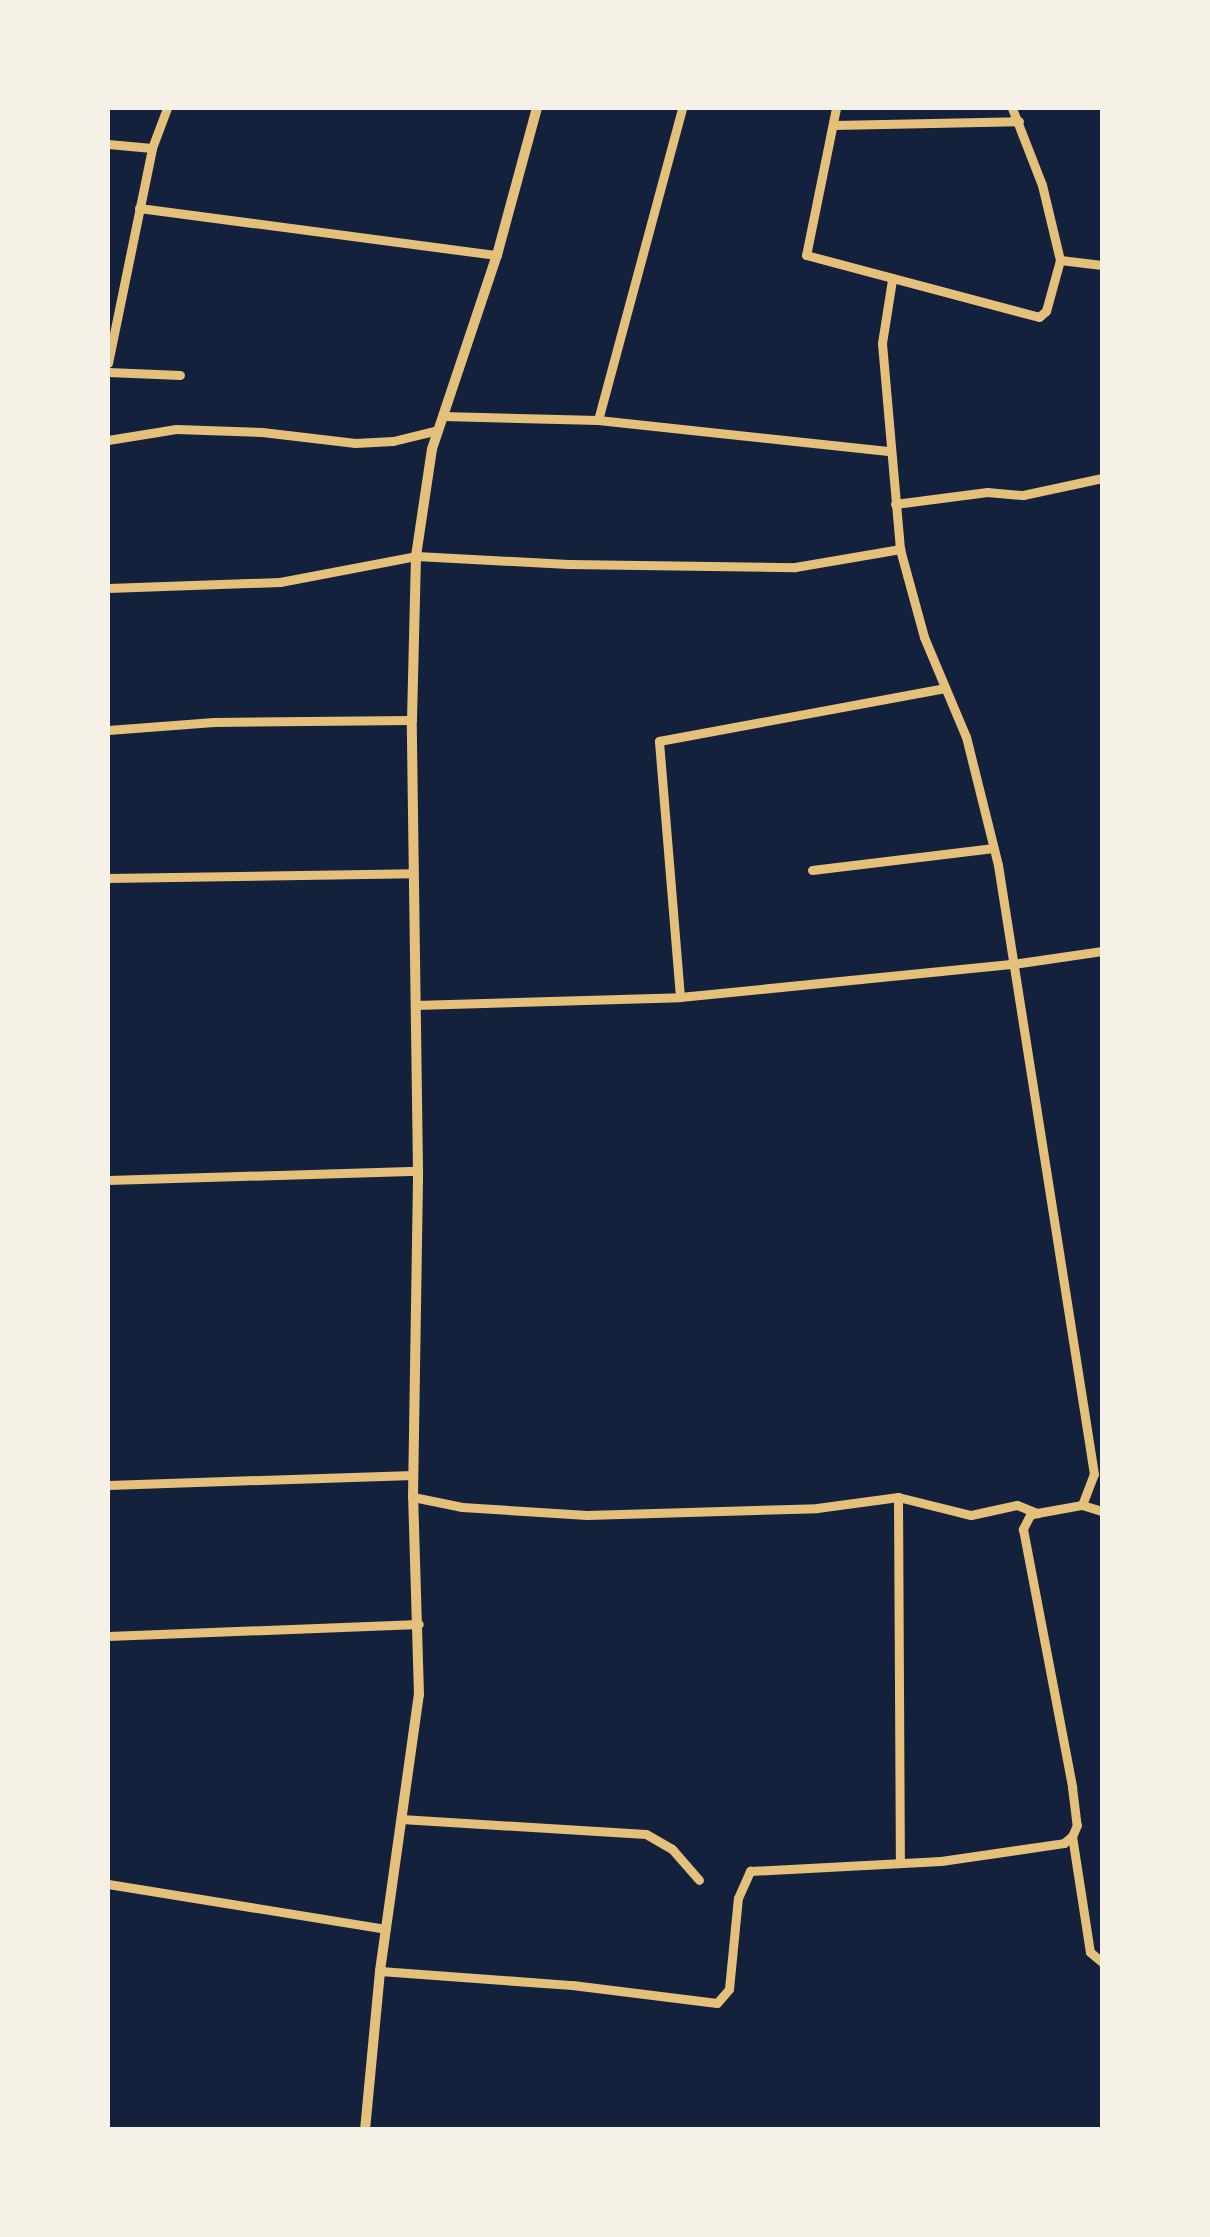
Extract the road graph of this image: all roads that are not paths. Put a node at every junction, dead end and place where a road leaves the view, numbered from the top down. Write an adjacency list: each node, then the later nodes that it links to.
1 (167, 108): 9 (street)
2 (533, 108): 11 (street)
3 (682, 108): 21 (street)
4 (836, 108): 7 (street)
5 (1012, 108): 6 (street)
6 (1019, 120): 7 (street); 12 (street)
7 (834, 125): 14 (street)
8 (108, 144): 9 (street)
9 (152, 148): 10 (street)
10 (139, 208): 11 (street); 16 (street)
11 (496, 255): 20 (street)
12 (1060, 260): 13 (street); 14 (street)
13 (1102, 265)
14 (892, 280): 24 (street)
15 (108, 289): 16 (street)
16 (121, 289): 17 (street)
17 (108, 364)
18 (108, 372): 19 (street)
19 (180, 375)
20 (443, 416): 21 (street); 22 (street)
21 (598, 420): 24 (street)
22 (438, 430): 23 (street); 28 (street)
23 (108, 440)
24 (890, 451): 26 (street)
25 (1102, 478): 26 (street)
26 (896, 504): 27 (street)
27 (900, 549): 28 (street); 30 (street)
28 (416, 556): 29 (street); 31 (street)
29 (108, 588)
30 (945, 688): 33 (street); 39 (street)
31 (412, 720): 32 (street); 35 (street)
32 (108, 730)
33 (994, 848): 34 (street); 38 (street)
34 (812, 870)
35 (413, 872): 36 (street); 40 (street)
36 (108, 878)
37 (1102, 950): 38 (street)
38 (1013, 964): 39 (street); 47 (street)
39 (680, 996): 40 (street)
40 (415, 1005): 41 (street)
41 (418, 1171): 42 (street); 43 (street)
42 (108, 1180)
43 (413, 1475): 44 (street); 46 (street)
44 (108, 1485)
45 (898, 1497): 46 (street); 49 (street); 54 (street)
46 (413, 1498): 50 (street)
47 (1082, 1505): 48 (street); 49 (street)
48 (1102, 1511)
49 (1038, 1512): 53 (street)
50 (419, 1624): 51 (street); 52 (street)
51 (108, 1636)
52 (400, 1819): 55 (street); 57 (street)
53 (1072, 1836): 54 (street); 58 (street)
54 (900, 1863): 59 (street)
55 (699, 1880)
56 (108, 1884): 57 (street)
57 (386, 1930): 59 (street)
58 (1102, 1962)
59 (380, 1971): 60 (street)
60 (365, 2130)

